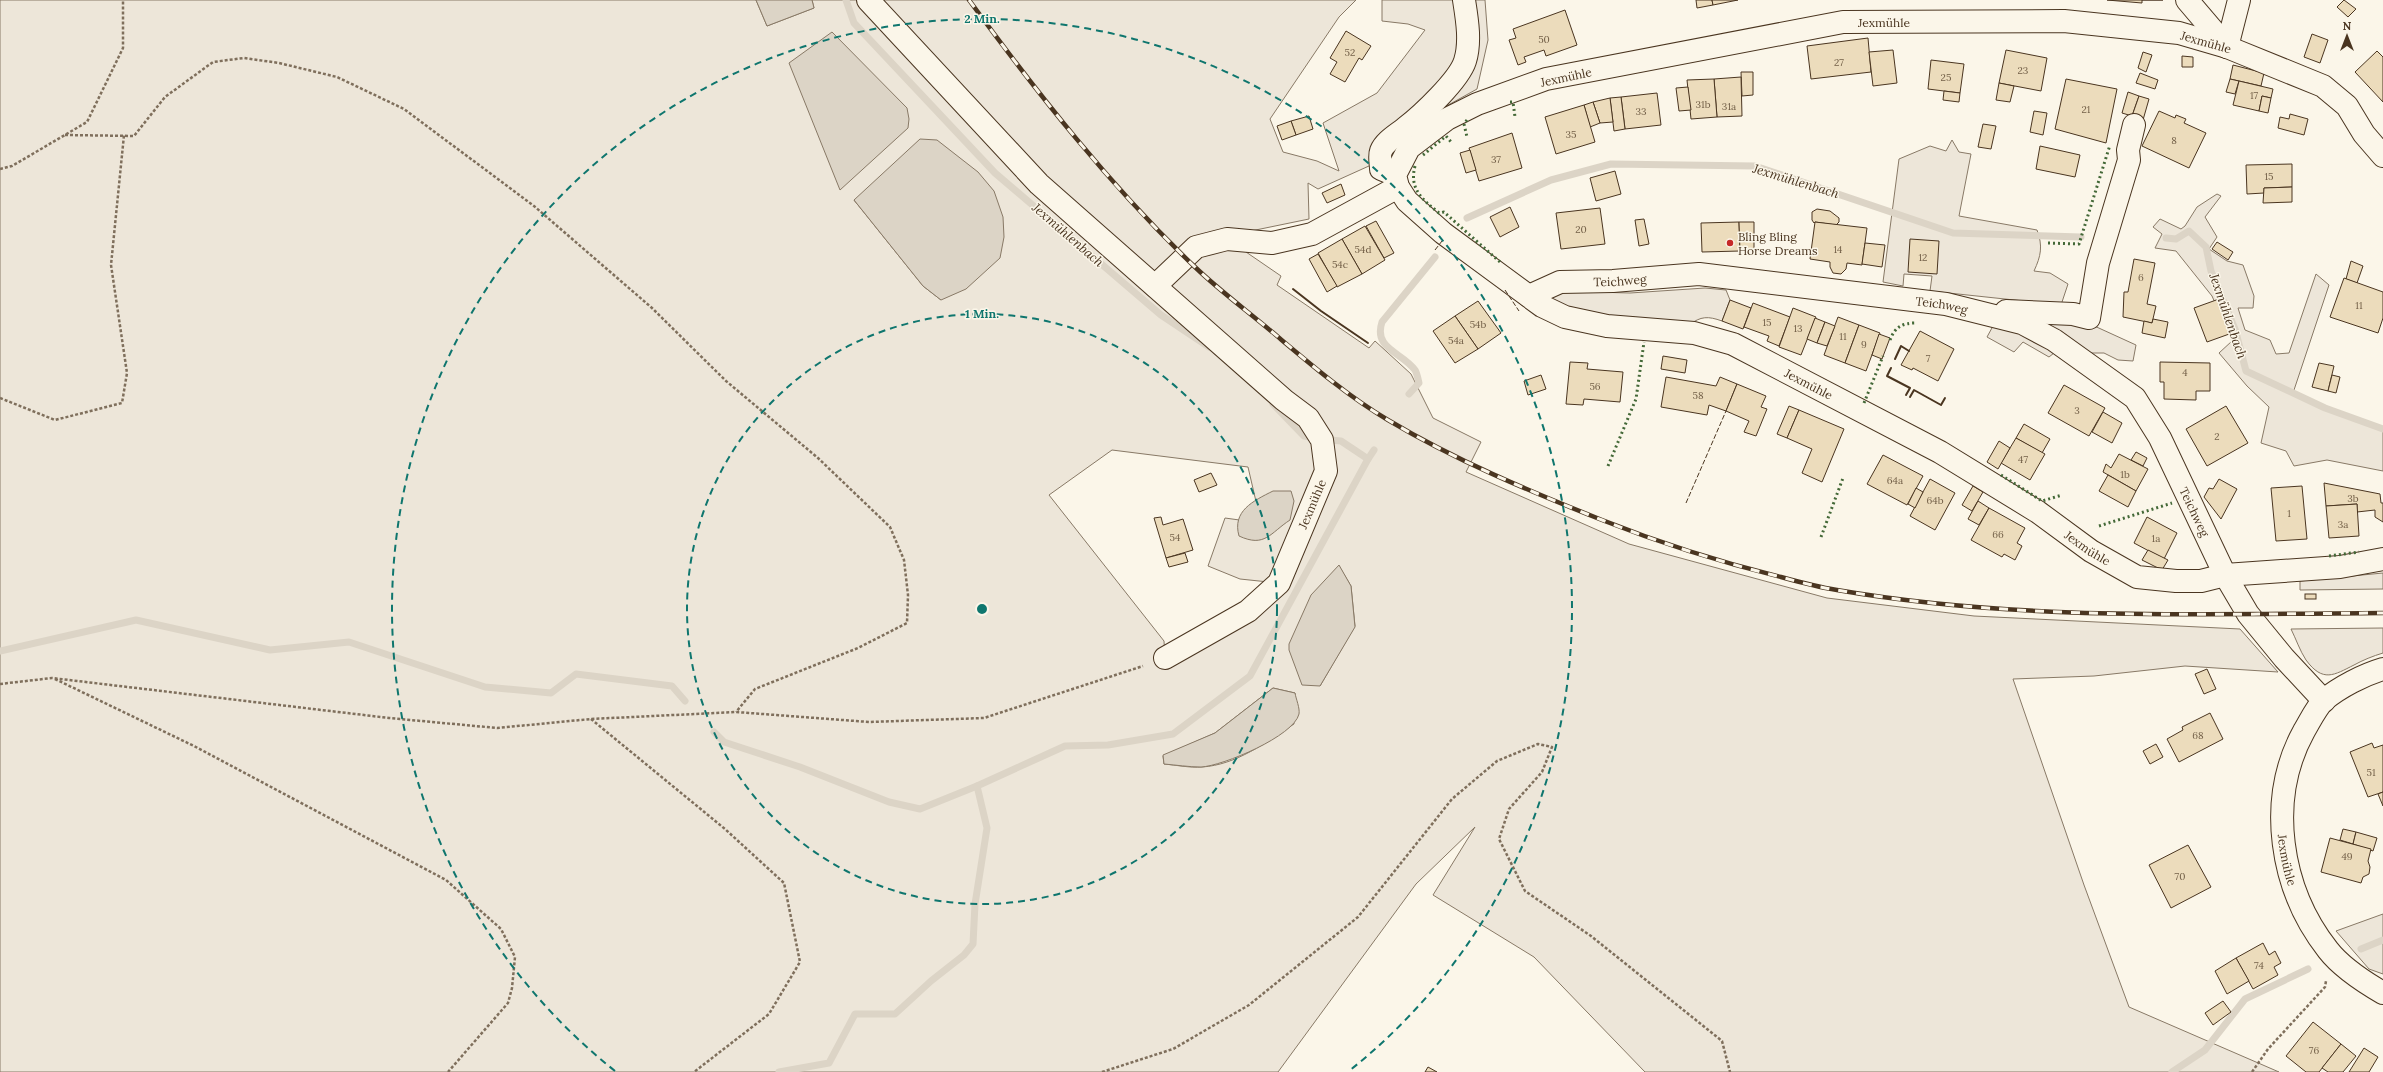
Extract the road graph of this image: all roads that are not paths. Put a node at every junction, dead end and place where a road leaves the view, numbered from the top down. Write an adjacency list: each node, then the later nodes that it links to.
1 (868, 0): 9 (street, Jexmühle)
2 (1464, 0): 8 (street)
3 (2187, 0): 5 (street)
4 (2239, 0): 5 (street)
5 (2227, 47): 7 (street, Jexmühle); 8 (street, Jexmühle)
6 (2134, 125): 11 (street)
7 (2383, 156)
8 (1396, 181): 9 (street); 10 (street, Jexmühle)
9 (1155, 286): 14 (street, Jexmühle)
10 (1529, 296): 11 (street, Teichweg); 13 (street, Jexmühle)
11 (1957, 307): 13 (street, Teichweg)
12 (2383, 559): 13 (street, Jexmühle)
13 (2225, 575): 16 (street)
14 (1165, 658)
15 (2383, 669): 16 (street, Jexmühle)
16 (2324, 701): 17 (street, Jexmühle)
17 (2383, 993)

